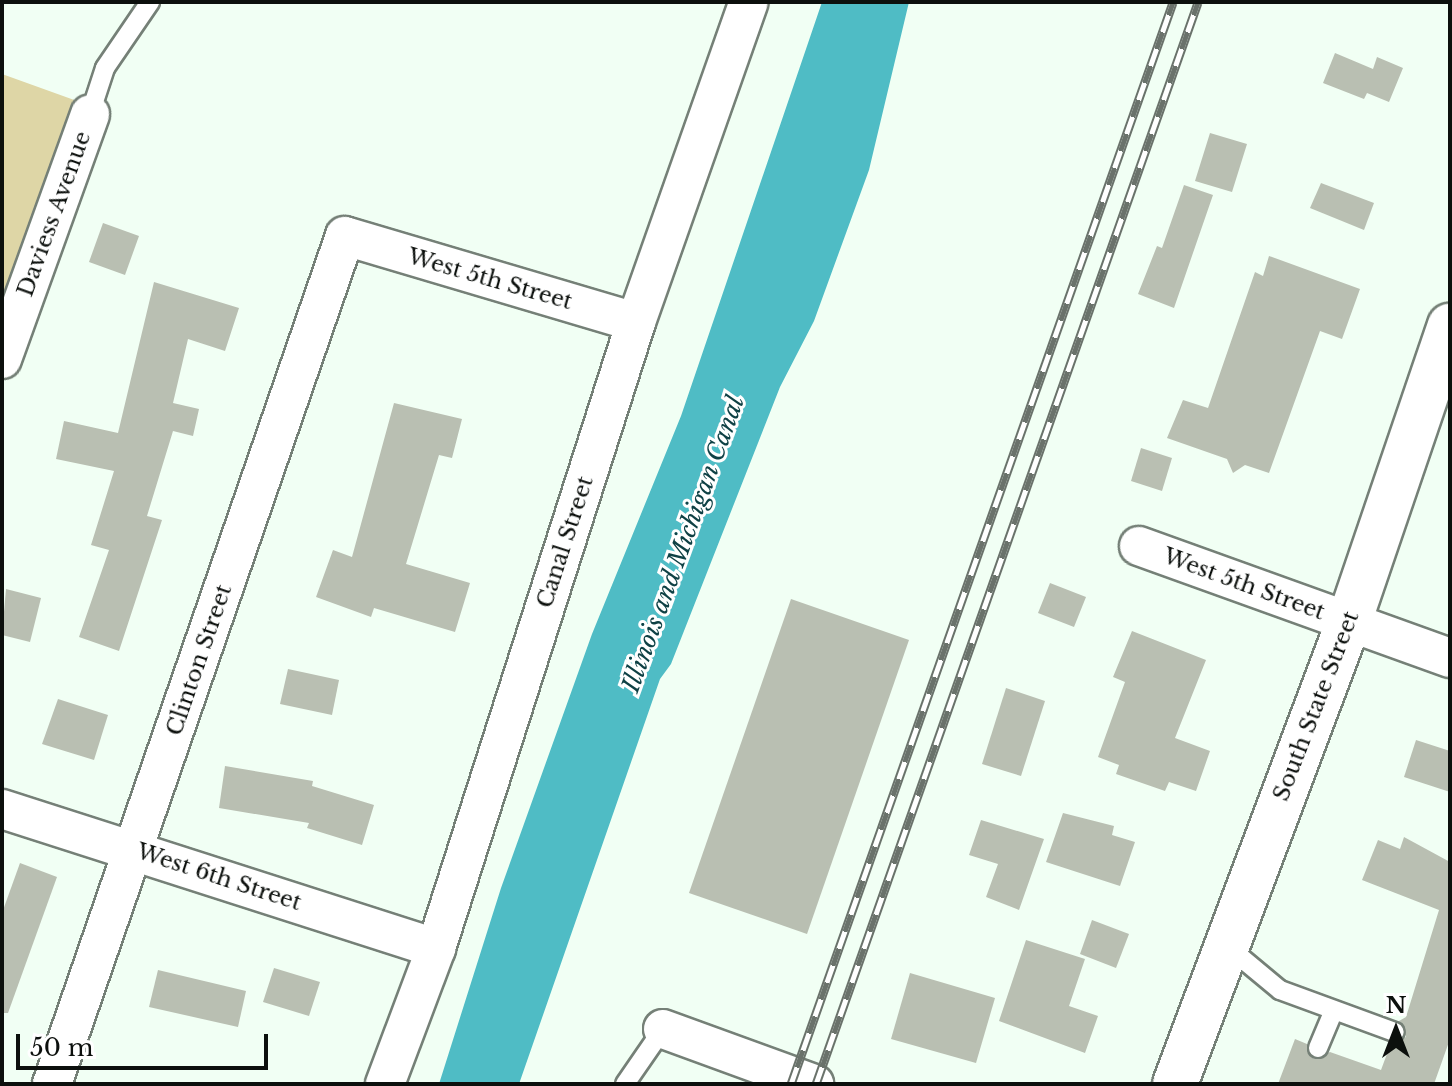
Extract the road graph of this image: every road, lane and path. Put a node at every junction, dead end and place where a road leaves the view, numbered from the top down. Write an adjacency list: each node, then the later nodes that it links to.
1 (150, 2): 3 (lane)
2 (749, 2): 5 (street, Canal Street)
3 (90, 114): 7 (street, Daviess Avenue)
4 (345, 236): 5 (street, West 5th Street); 12 (street, Clinton Street)
5 (636, 322): 14 (street, Canal Street)
6 (1450, 326): 9 (main road, South State Street)
7 (2, 359)
8 (1139, 546): 9 (street, West 5th Street)
9 (1349, 622): 10 (street, West 5th Street); 13 (main road, South State Street)
10 (1450, 658)
11 (2, 809): 12 (street, West 6th Street)
12 (134, 849): 14 (street, West 6th Street); 19 (street, Clinton Street)
13 (1227, 946): 15 (lane); 23 (main road, South State Street)
14 (436, 948): 20 (street, Canal Street)
15 (1334, 1010): 17 (lane); 18 (lane)
16 (663, 1029): 21 (lane); 22 (street)
17 (1395, 1032)
18 (1318, 1048)
19 (52, 1084)
20 (385, 1084)
21 (625, 1084)
22 (814, 1084)
23 (1175, 1084)

